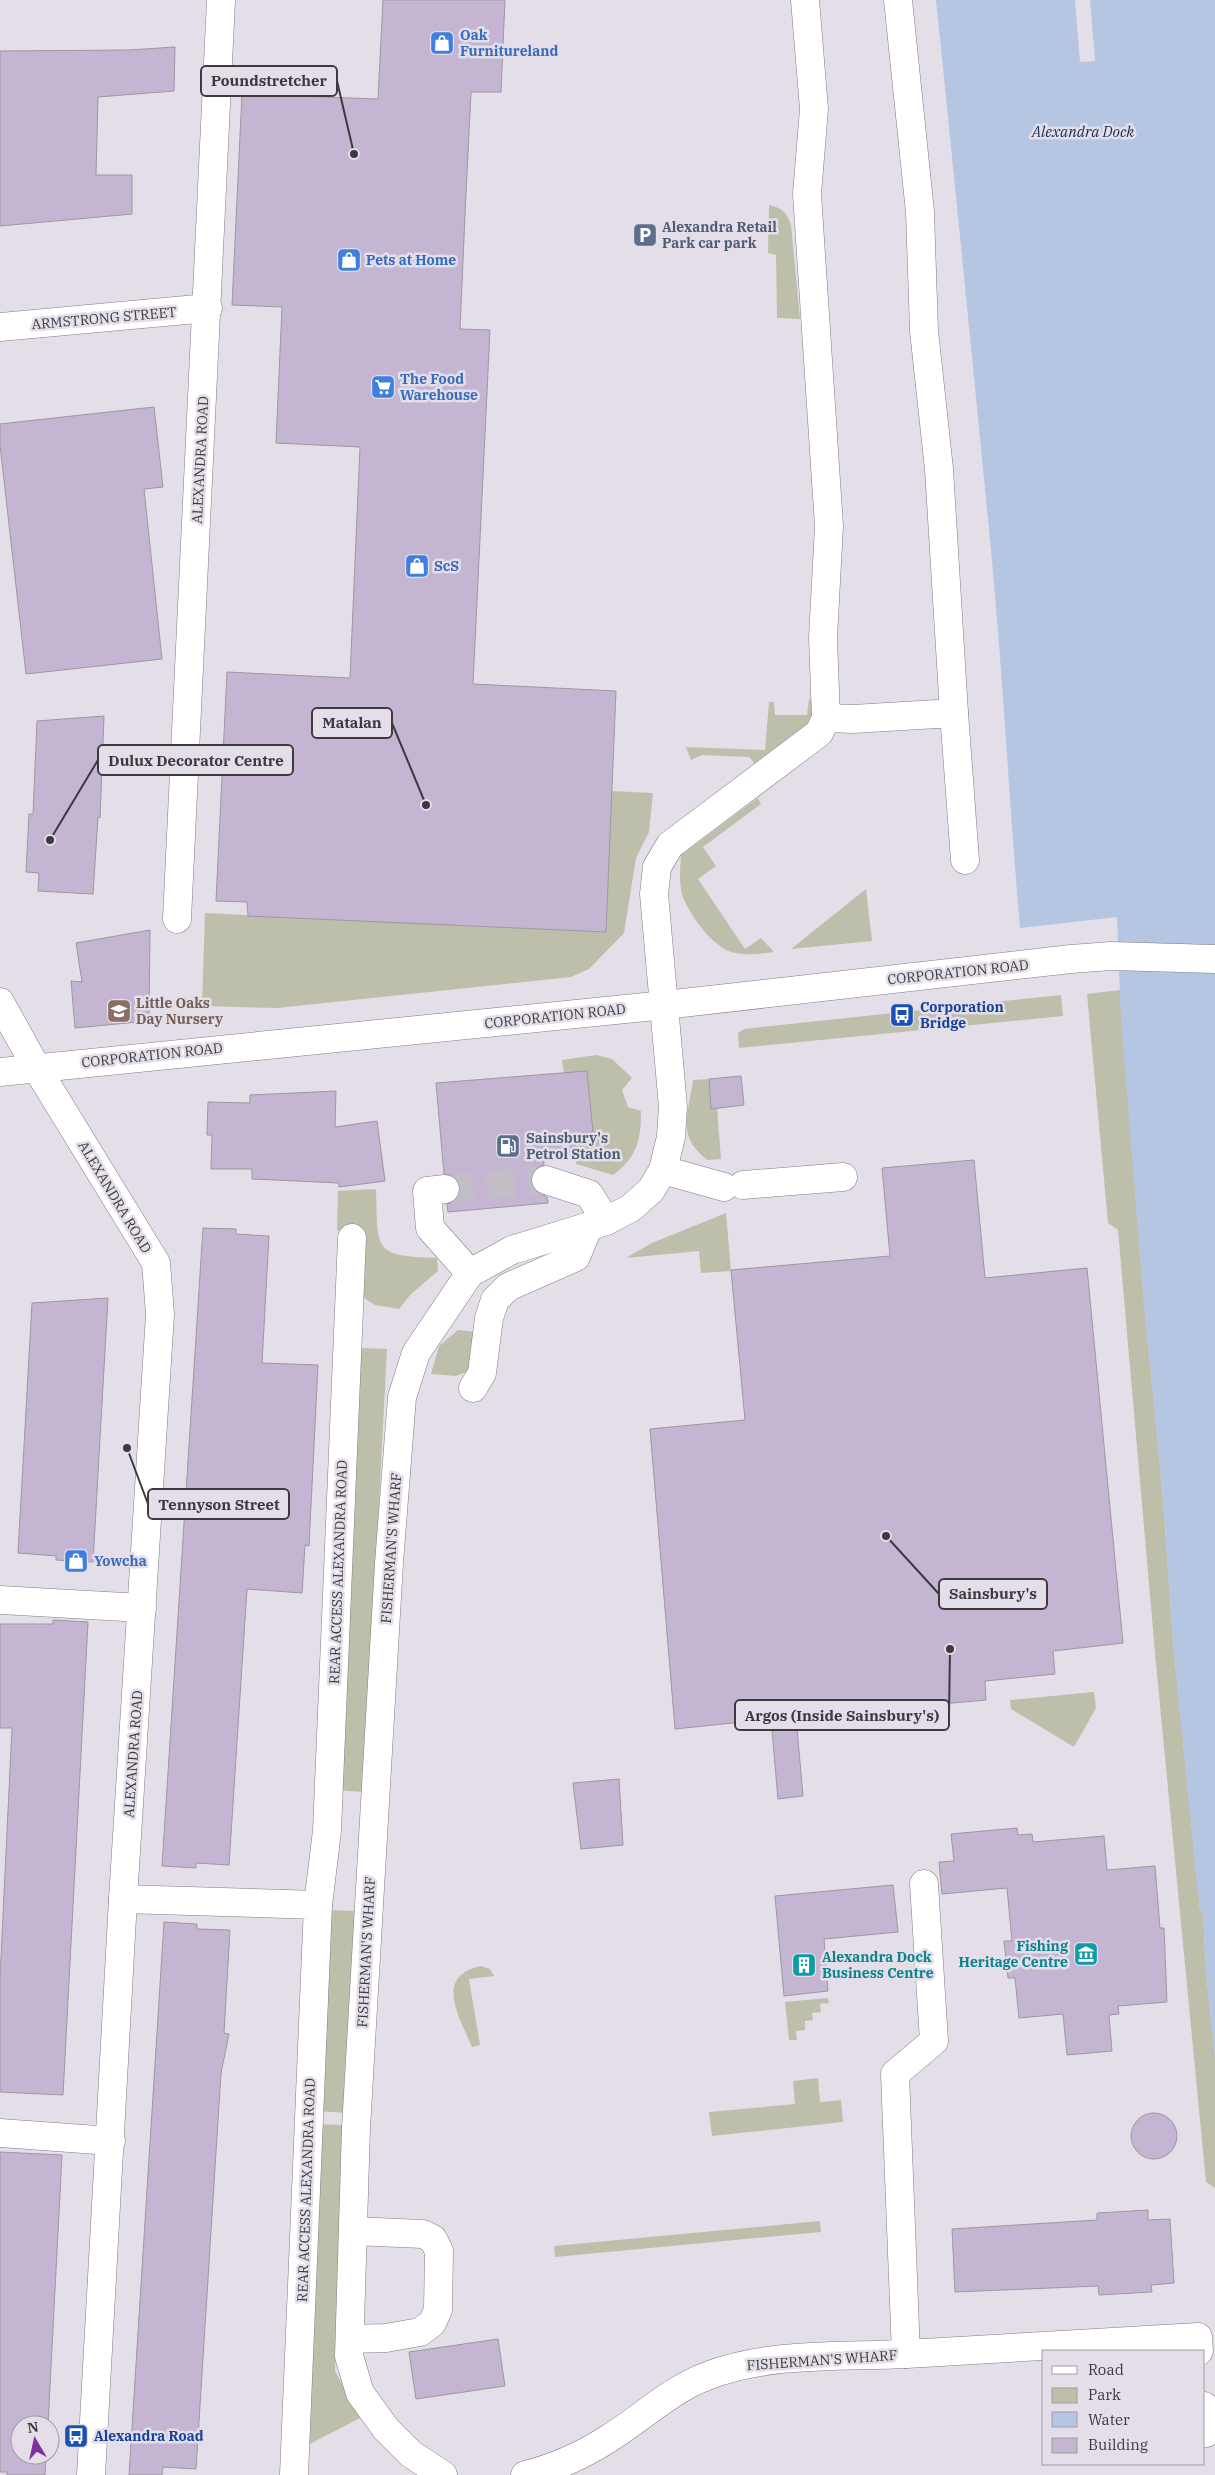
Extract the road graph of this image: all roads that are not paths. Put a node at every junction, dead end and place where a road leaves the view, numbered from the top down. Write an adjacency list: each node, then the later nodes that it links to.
1 (221, 0): 4 (street, ALEXANDRA ROAD)
2 (805, 0): 7 (street)
3 (898, 0): 6 (street)
4 (208, 308): 5 (street, ARMSTRONG STREET); 9 (street, ALEXANDRA ROAD)
5 (0, 327)
6 (954, 713): 7 (street); 8 (street)
7 (826, 718): 12 (street, FISHERMAN'S WHARF)
8 (965, 860)
9 (177, 919)
10 (1215, 959): 12 (street, CORPORATION ROAD)
11 (0, 1002): 13 (street, ALEXANDRA ROAD)
12 (664, 1005): 13 (street, CORPORATION ROAD); 15 (street, FISHERMAN'S WHARF)
13 (36, 1067): 14 (street, CORPORATION ROAD); 24 (street, ALEXANDRA ROAD)
14 (0, 1072)
15 (663, 1170): 16 (street); 19 (street, FISHERMAN'S WHARF)
16 (843, 1177)
17 (546, 1180): 19 (street)
18 (446, 1190): 21 (street)
19 (597, 1224): 21 (street, FISHERMAN'S WHARF); 22 (street)
20 (352, 1238): 27 (street, REAR ACCESS ALEXANDRA ROAD)
21 (470, 1273): 30 (street, FISHERMAN'S WHARF)
22 (473, 1388)
23 (0, 1600): 24 (street)
24 (142, 1608): 26 (street, ALEXANDRA ROAD)
25 (924, 1884): 33 (street)
26 (123, 1899): 27 (street); 29 (street, ALEXANDRA ROAD)
27 (318, 1906): 37 (street, REAR ACCESS ALEXANDRA ROAD)
28 (0, 2134): 29 (street)
29 (111, 2141): 36 (street, ALEXANDRA ROAD)
30 (353, 2231): 31 (street, FISHERMAN'S WHARF); 31 (street)
31 (350, 2339): 38 (street, FISHERMAN'S WHARF)
32 (1200, 2350): 33 (street, FISHERMAN'S WHARF)
33 (906, 2354): 39 (street, FISHERMAN'S WHARF)
34 (1205, 2420): 35 (street)
35 (1206, 2433)
36 (91, 2475)
37 (294, 2475)
38 (443, 2475)
39 (525, 2475)

